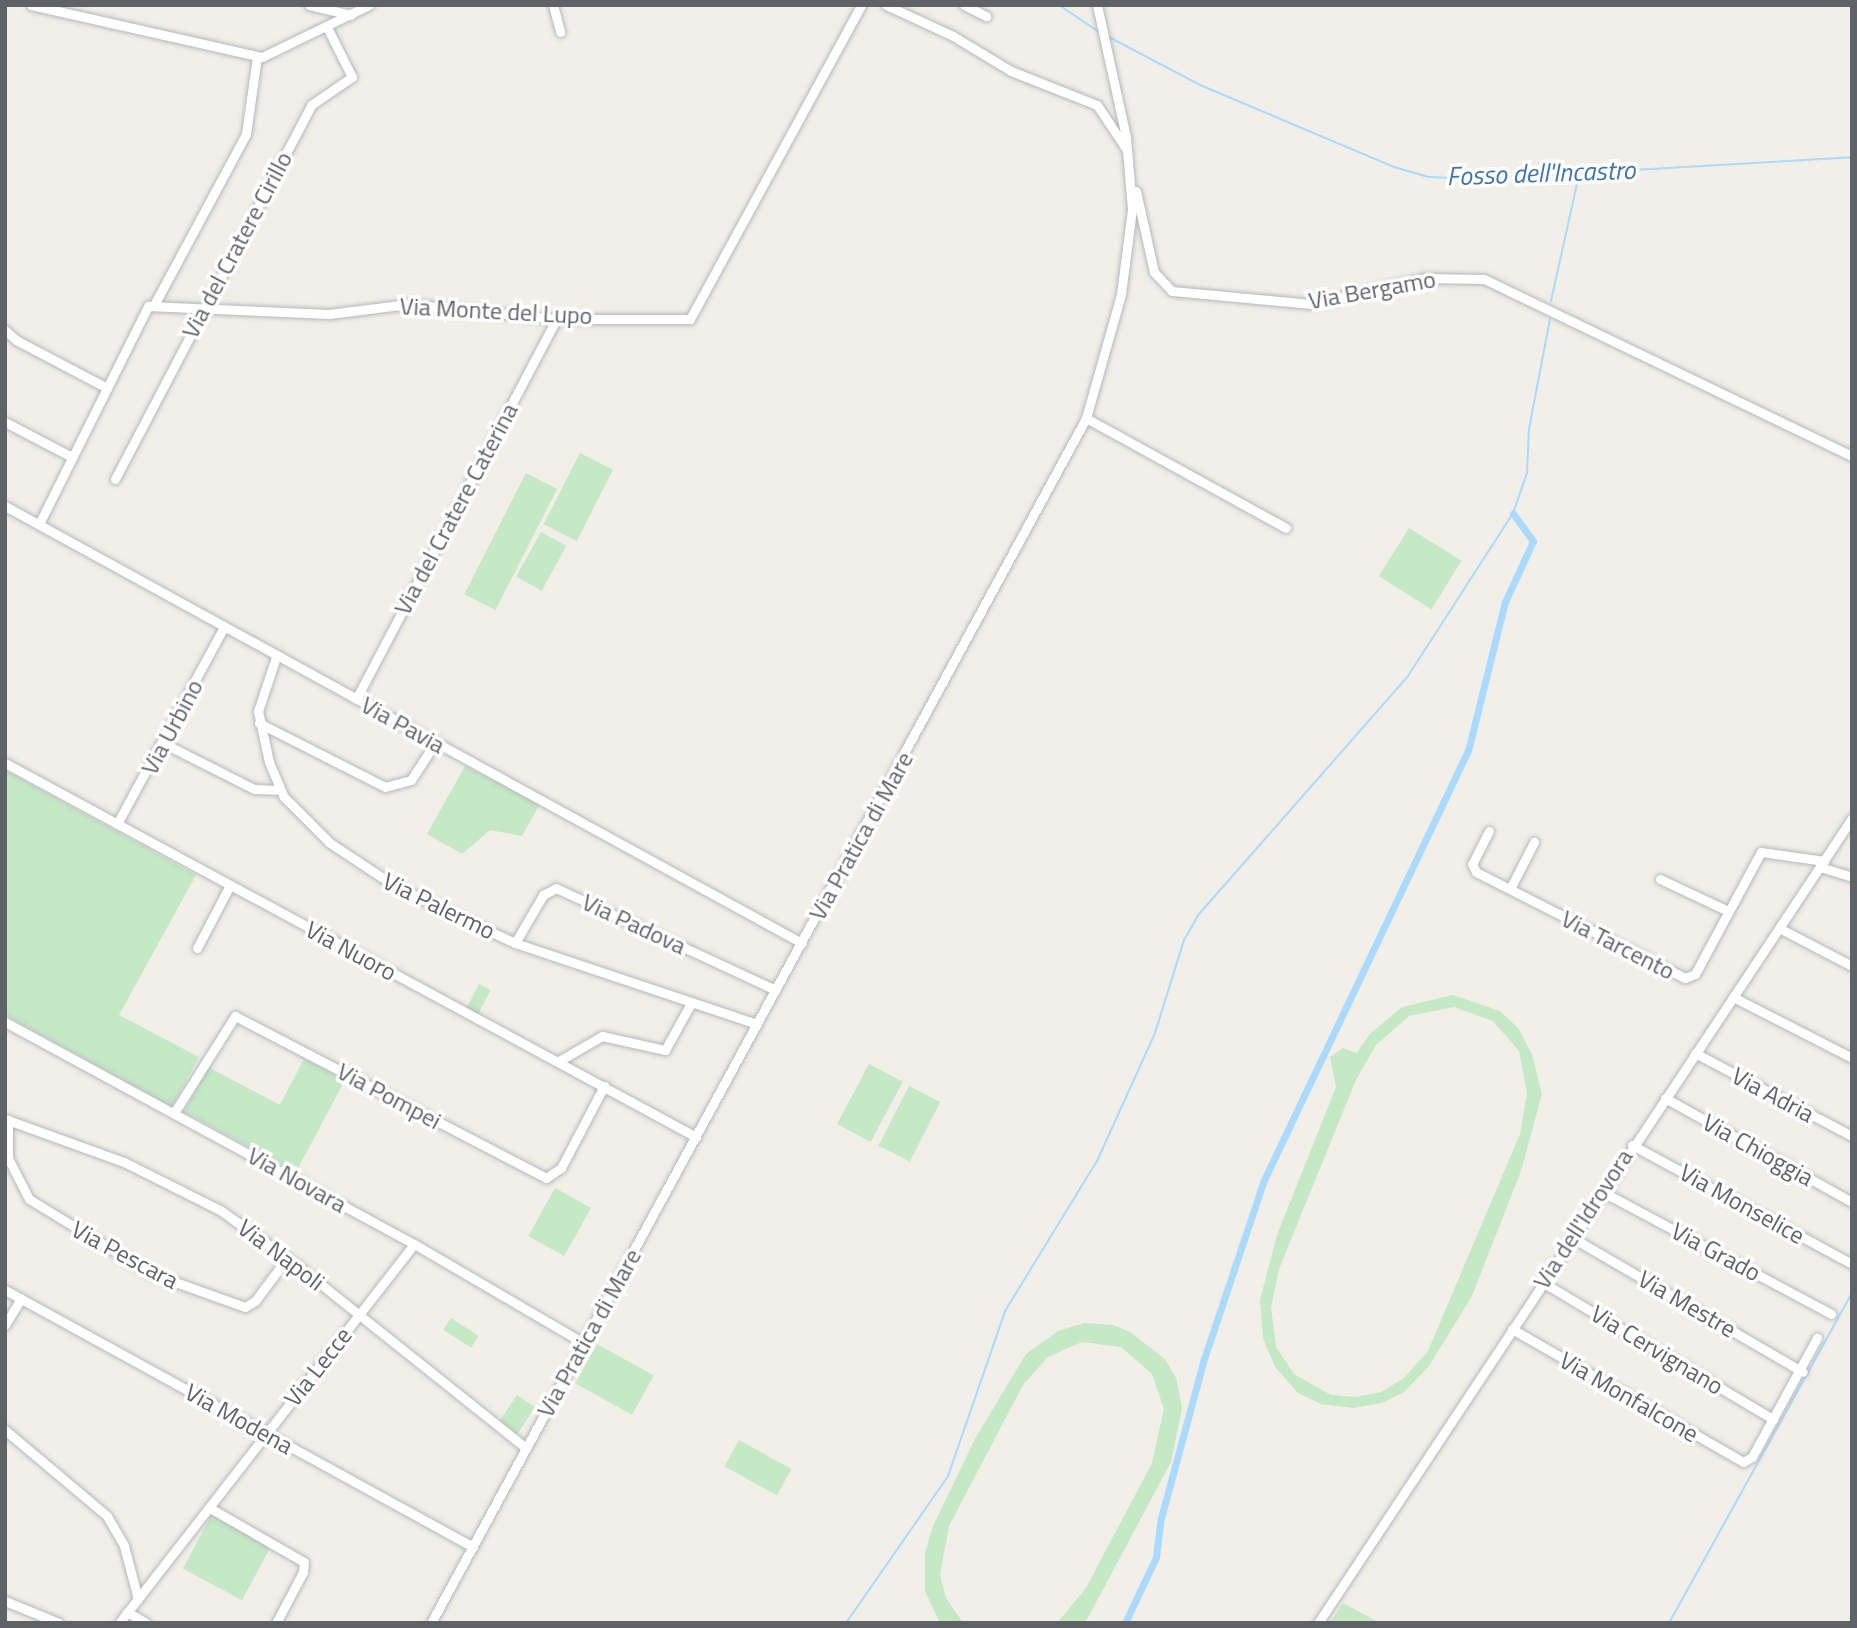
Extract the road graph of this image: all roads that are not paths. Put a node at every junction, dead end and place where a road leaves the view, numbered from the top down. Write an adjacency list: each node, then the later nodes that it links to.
1 (31, 5): 13 (street)
2 (309, 5): 9 (street)
3 (369, 5): 9 (street)
4 (553, 5): 12 (street)
5 (861, 5): 17 (street, Via Monte del Lupo)
6 (886, 5): 14 (street)
7 (964, 5): 10 (street)
8 (1098, 8): 14 (street, Via Pratica di Mare)
9 (351, 15): 11 (street)
10 (986, 16)
11 (327, 27): 13 (street); 16 (street, Via del Cratere Cirillo)
12 (560, 32)
13 (257, 57): 15 (street)
14 (1128, 150): 20 (street, Via Pratica di Mare); 22 (street, Via Bergamo)
15 (154, 305): 16 (street, Via Monte del Lupo); 19 (street)
16 (204, 308): 17 (street, Via Monte del Lupo); 24 (street, Via del Cratere Cirillo)
17 (556, 319): 30 (street, Via del Cratere Caterina)
18 (5, 330): 19 (street)
19 (107, 388): 23 (street)
20 (1086, 418): 27 (street); 48 (street, Via Pratica di Mare)
21 (5, 422): 23 (street)
22 (1852, 456)
23 (72, 457): 26 (street)
24 (115, 479)
25 (5, 506): 26 (street, Via Pavia)
26 (39, 524): 28 (street, Via Pavia)
27 (1286, 528)
28 (224, 627): 29 (street, Via Pavia); 32 (street, Via Urbino)
29 (276, 657): 30 (street, Via Pavia); 31 (street, Via Palermo)
30 (356, 699): 33 (street, Via Pavia)
31 (259, 723): 33 (street); 35 (street, Via Palermo)
32 (163, 743): 35 (street); 37 (street, Via Urbino)
33 (435, 743): 48 (street, Via Pavia)
34 (5, 763): 37 (street, Via Nuoro)
35 (279, 790): 47 (street, Via Palermo)
36 (1852, 818): 40 (street, Via dell'Idrovora)
37 (117, 824): 43 (street, Via Nuoro)
38 (1489, 831): 44 (street, Via Tarcento)
39 (1534, 842): 44 (street)
40 (1822, 864): 41 (street); 45 (street, Via Tarcento); 46 (street, Via dell'Idrovora)
41 (1852, 877)
42 (1660, 878): 45 (street)
43 (229, 887): 49 (street); 58 (street, Via Nuoro)
44 (1510, 889): 45 (street, Via Tarcento)
45 (1728, 911)
46 (1781, 929): 50 (street); 52 (street, Via dell'Idrovora)
47 (515, 943): 51 (street, Via Padova); 53 (street, Via Palermo)
48 (802, 943): 51 (street, Via Pratica di Mare)
49 (197, 947)
50 (1852, 966)
51 (776, 990): 55 (street, Via Pratica di Mare)
52 (1733, 997): 56 (street, Via dell'Idrovora); 57 (street)
53 (690, 1004): 55 (street, Via Palermo); 58 (street)
54 (5, 1022): 61 (street, Via Novara)
55 (757, 1024): 64 (street, Via Pratica di Mare)
56 (1695, 1053): 60 (street, Via dell'Idrovora); 63 (street, Via Adria)
57 (1852, 1058)
58 (559, 1061): 59 (street, Via Nuoro)
59 (604, 1086): 61 (street, Via Pompei); 64 (street, Via Nuoro)
60 (1665, 1098): 65 (street, Via dell'Idrovora); 67 (street, Via Chioggia)
61 (174, 1113): 69 (street, Via Novara)
62 (7, 1119): 70 (street, Via Napoli); 70 (street, Via Pescara)
63 (1852, 1136)
64 (696, 1137): 80 (street, Via Pratica di Mare)
65 (1633, 1145): 66 (street, Via dell'Idrovora); 71 (street, Via Monselice)
66 (1601, 1191): 68 (street, Via dell'Idrovora); 76 (street, Via Grado)
67 (1852, 1202)
68 (1570, 1237): 72 (street, Via dell'Idrovora); 81 (street, Via Mestre)
69 (414, 1244): 75 (street, Via Lecce); 80 (street, Via Novara)
70 (287, 1258): 75 (street, Via Napoli)
71 (1852, 1264)
72 (1542, 1282): 78 (street, Via dell'Idrovora); 82 (street, Via Cervignano)
73 (6, 1294): 74 (street, Via Modena)
74 (21, 1298): 77 (street); 84 (street, Via Modena)
75 (359, 1314): 84 (street, Via Lecce); 85 (street, Via Napoli)
76 (1830, 1314)
77 (5, 1325)
78 (1512, 1329): 82 (street, Via Monfalcone); 96 (street, Via dell'Idrovora)
79 (1817, 1338): 81 (street)
80 (585, 1343): 85 (street, Via Pratica di Mare)
81 (1801, 1371): 82 (street)
82 (1773, 1419)
83 (5, 1430): 88 (street)
84 (267, 1434): 86 (street, Via Lecce); 87 (street, Via Modena)
85 (525, 1447): 87 (street, Via Pratica di Mare)
86 (210, 1508): 88 (street, Via Lecce); 94 (street)
87 (472, 1547): 95 (street, Via Pratica di Mare)
88 (138, 1599): 90 (street, Via Lecce)
89 (5, 1601): 91 (street)
90 (127, 1612): 92 (street, Via Lecce); 93 (street)
91 (59, 1623)
92 (118, 1623)
93 (146, 1623)
94 (276, 1623)
95 (431, 1623)
96 (1318, 1623)

